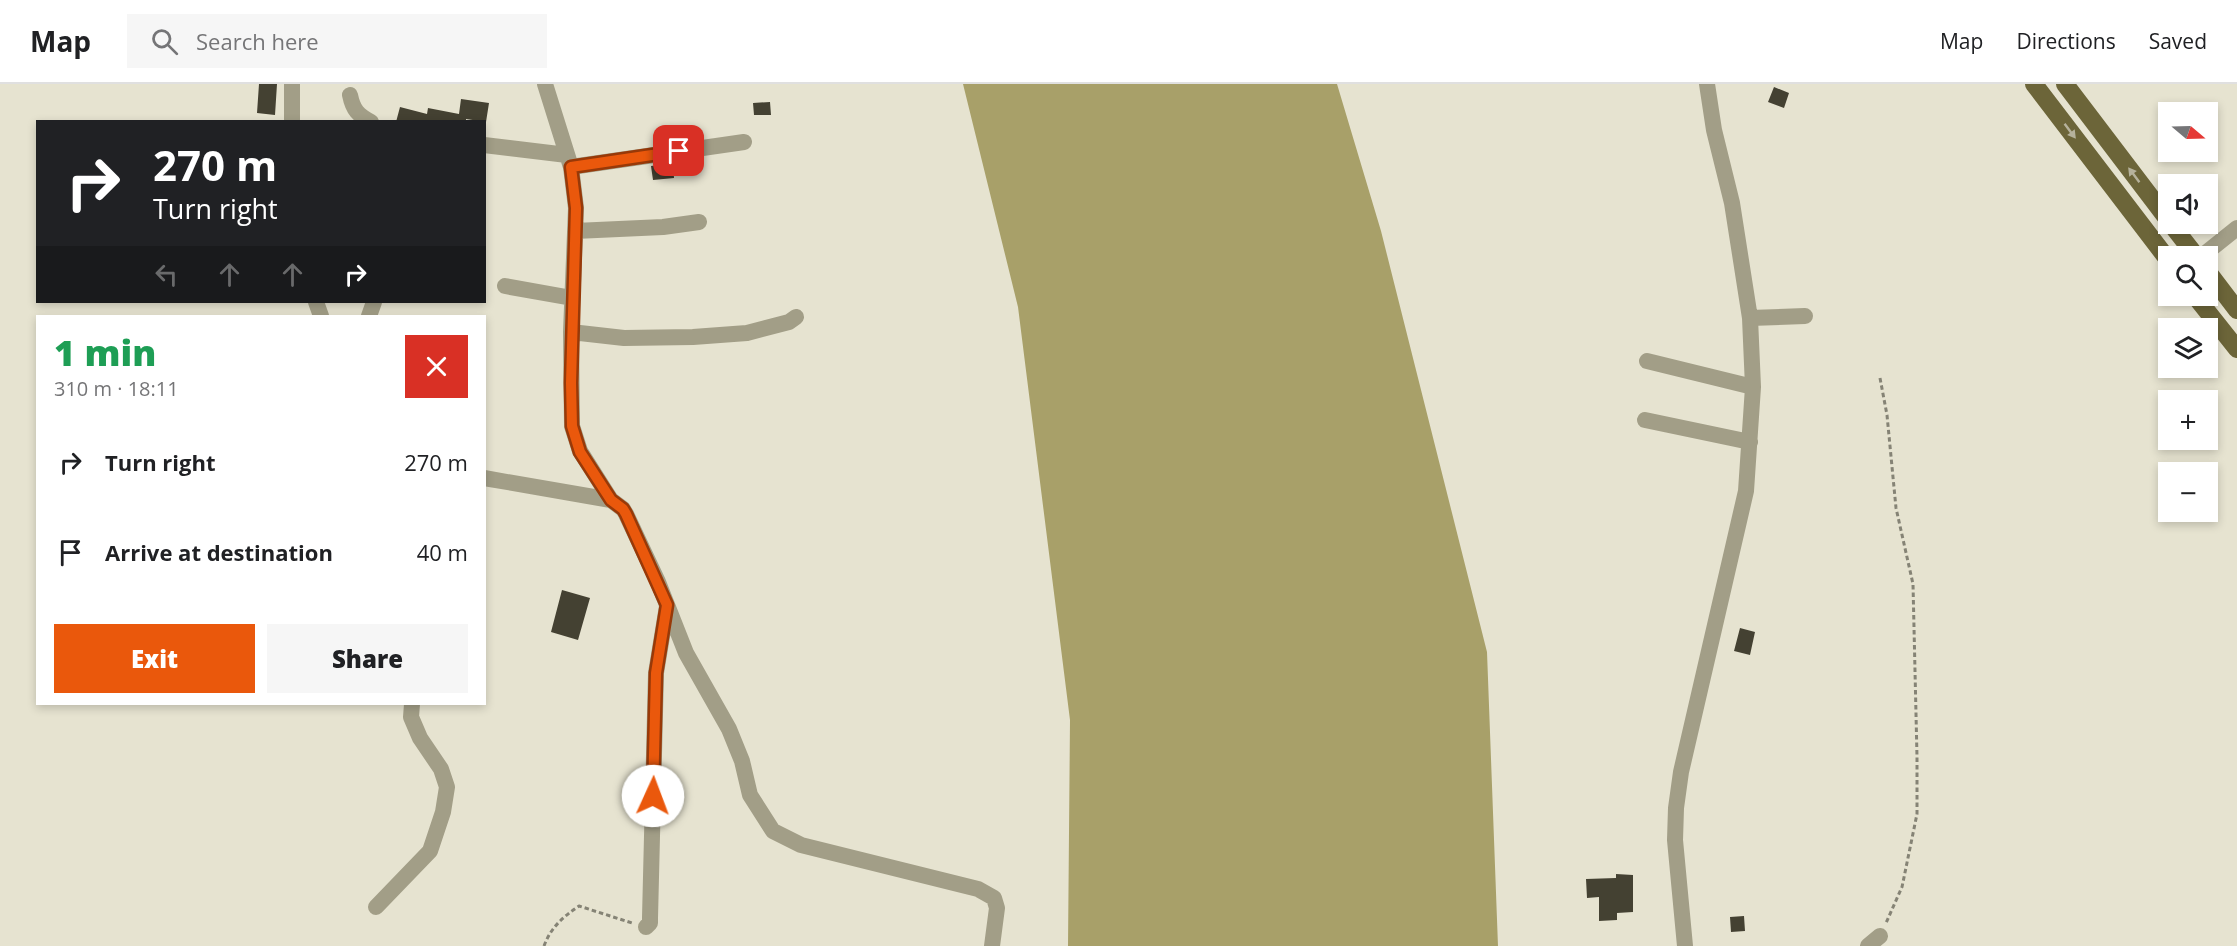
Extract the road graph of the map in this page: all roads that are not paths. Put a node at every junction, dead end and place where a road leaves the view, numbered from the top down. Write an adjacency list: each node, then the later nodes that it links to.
1 (292, 84): 7 (street)
2 (545, 84): 11 (street)
3 (1707, 84): 27 (street)
4 (2034, 84): 19 (main road, one-way to 19)
5 (2065, 84): 12 (main road, one-way to 5)
6 (350, 95): 8 (street)
7 (292, 120)
8 (367, 120)
9 (744, 142): 11 (street)
10 (486, 145): 11 (street)
11 (569, 161): 15 (street)
12 (2158, 206)
13 (699, 222): 15 (street)
14 (2237, 228): 18 (street)
15 (575, 231): 22 (street)
16 (2179, 234): 17 (main road)
17 (2188, 246)
18 (2214, 246)
19 (2158, 247)
20 (505, 285): 22 (street)
21 (2218, 286): 24 (main road)
22 (572, 298): 28 (street)
23 (2203, 306): 29 (main road)
24 (2237, 310)
25 (1804, 316): 27 (street)
26 (796, 317): 28 (street)
27 (1750, 318): 31 (street)
28 (572, 332): 35 (street)
29 (2237, 349)
30 (1647, 361): 31 (street)
31 (1753, 387): 33 (street)
32 (1645, 420): 33 (street)
33 (1750, 442): 41 (street)
34 (489, 482): 35 (street)
35 (611, 500): 36 (street)
36 (667, 605): 39 (street); 40 (street)
37 (412, 705): 38 (street)
38 (376, 907)
39 (646, 927)
40 (992, 946)
41 (1685, 946)

